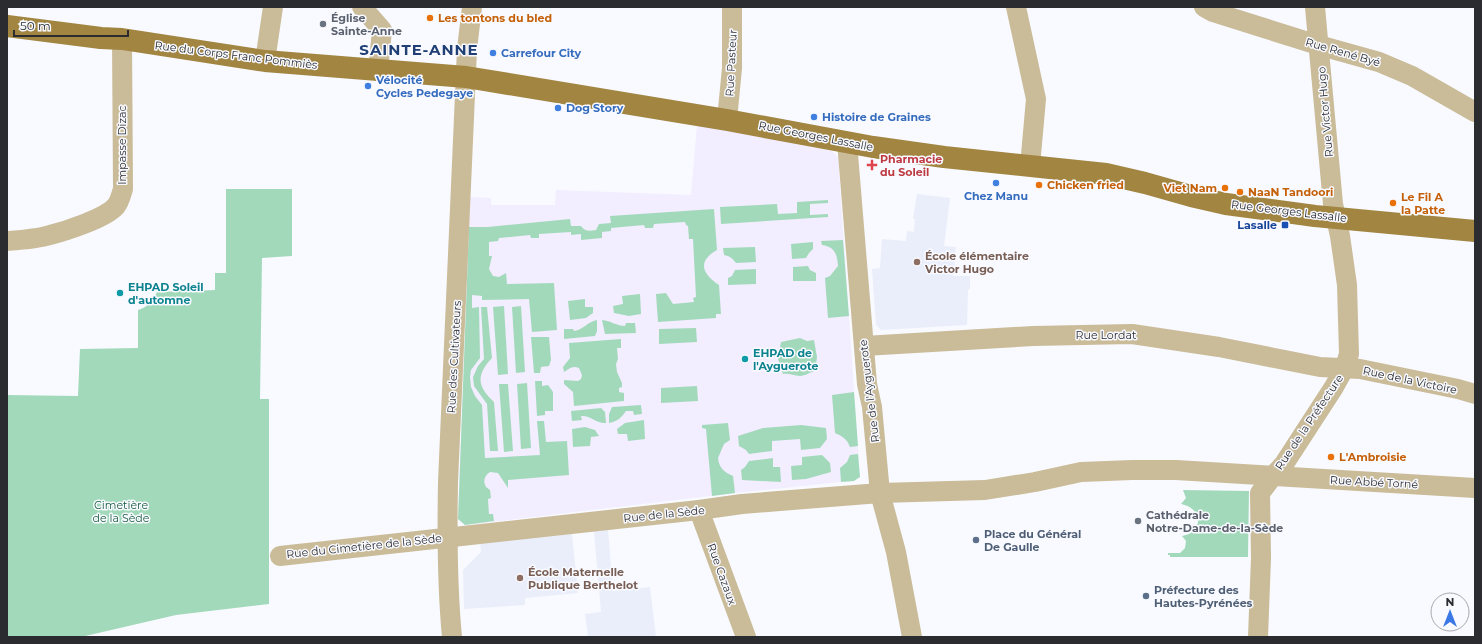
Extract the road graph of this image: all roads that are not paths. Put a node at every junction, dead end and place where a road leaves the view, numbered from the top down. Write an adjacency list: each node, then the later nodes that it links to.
1 (274, 7): 11 (street)
2 (362, 7): 12 (street)
3 (472, 7): 13 (street, Rue des Cultivateurs)
4 (732, 7): 15 (street, Rue Pasteur)
5 (1016, 7): 17 (street)
6 (1204, 7): 10 (street, Rue René Byé)
7 (1317, 7): 10 (street, Rue Victor Hugo)
8 (7, 26): 9 (main road, Rue du Corps Franc Pommiès)
9 (122, 39): 11 (main road, Rue du Corps Franc Pommiès); 20 (street, Impasse Dizac)
10 (1318, 45): 14 (street, Rue René Byé); 18 (street, Rue Victor Hugo)
11 (265, 61): 12 (main road, Rue du Corps Franc Pommiès)
12 (378, 71): 13 (main road, Rue du Corps Franc Pommiès)
13 (466, 77): 15 (main road, Rue Georges Lassalle); 28 (street, Rue des Cultivateurs)
14 (1475, 112)
15 (727, 120): 16 (main road, Rue Georges Lassalle)
16 (847, 142): 17 (main road, Rue Georges Lassalle); 21 (street, Rue de l'Ayguerote)
17 (1030, 166): 18 (main road, Rue Georges Lassalle)
18 (1337, 217): 19 (main road, Rue Georges Lassalle); 22 (street, Rue Victor Hugo)
19 (1475, 231)
20 (7, 241)
21 (864, 346): 22 (street, Rue Lordat); 26 (street, Rue de l'Ayguerote)
22 (1345, 367): 23 (street, Rue de la Victoire); 24 (street, Rue de la Préfecture)
23 (1475, 394)
24 (1273, 476): 25 (street, Rue Abbé Torné); 26 (street); 33 (street, Rue de la Préfecture)
25 (1475, 488)
26 (880, 493): 27 (street, Rue de la Sède); 32 (street, Rue de l'Ayguerote)
27 (700, 510): 28 (street, Rue de la Sède); 31 (street, Rue Cazaux)
28 (447, 537): 29 (street, Rue du Cimetière de la Sède); 30 (street, Rue des Cultivateurs)
29 (280, 556)
30 (452, 637)
31 (746, 637)
32 (912, 637)
33 (1258, 637)

